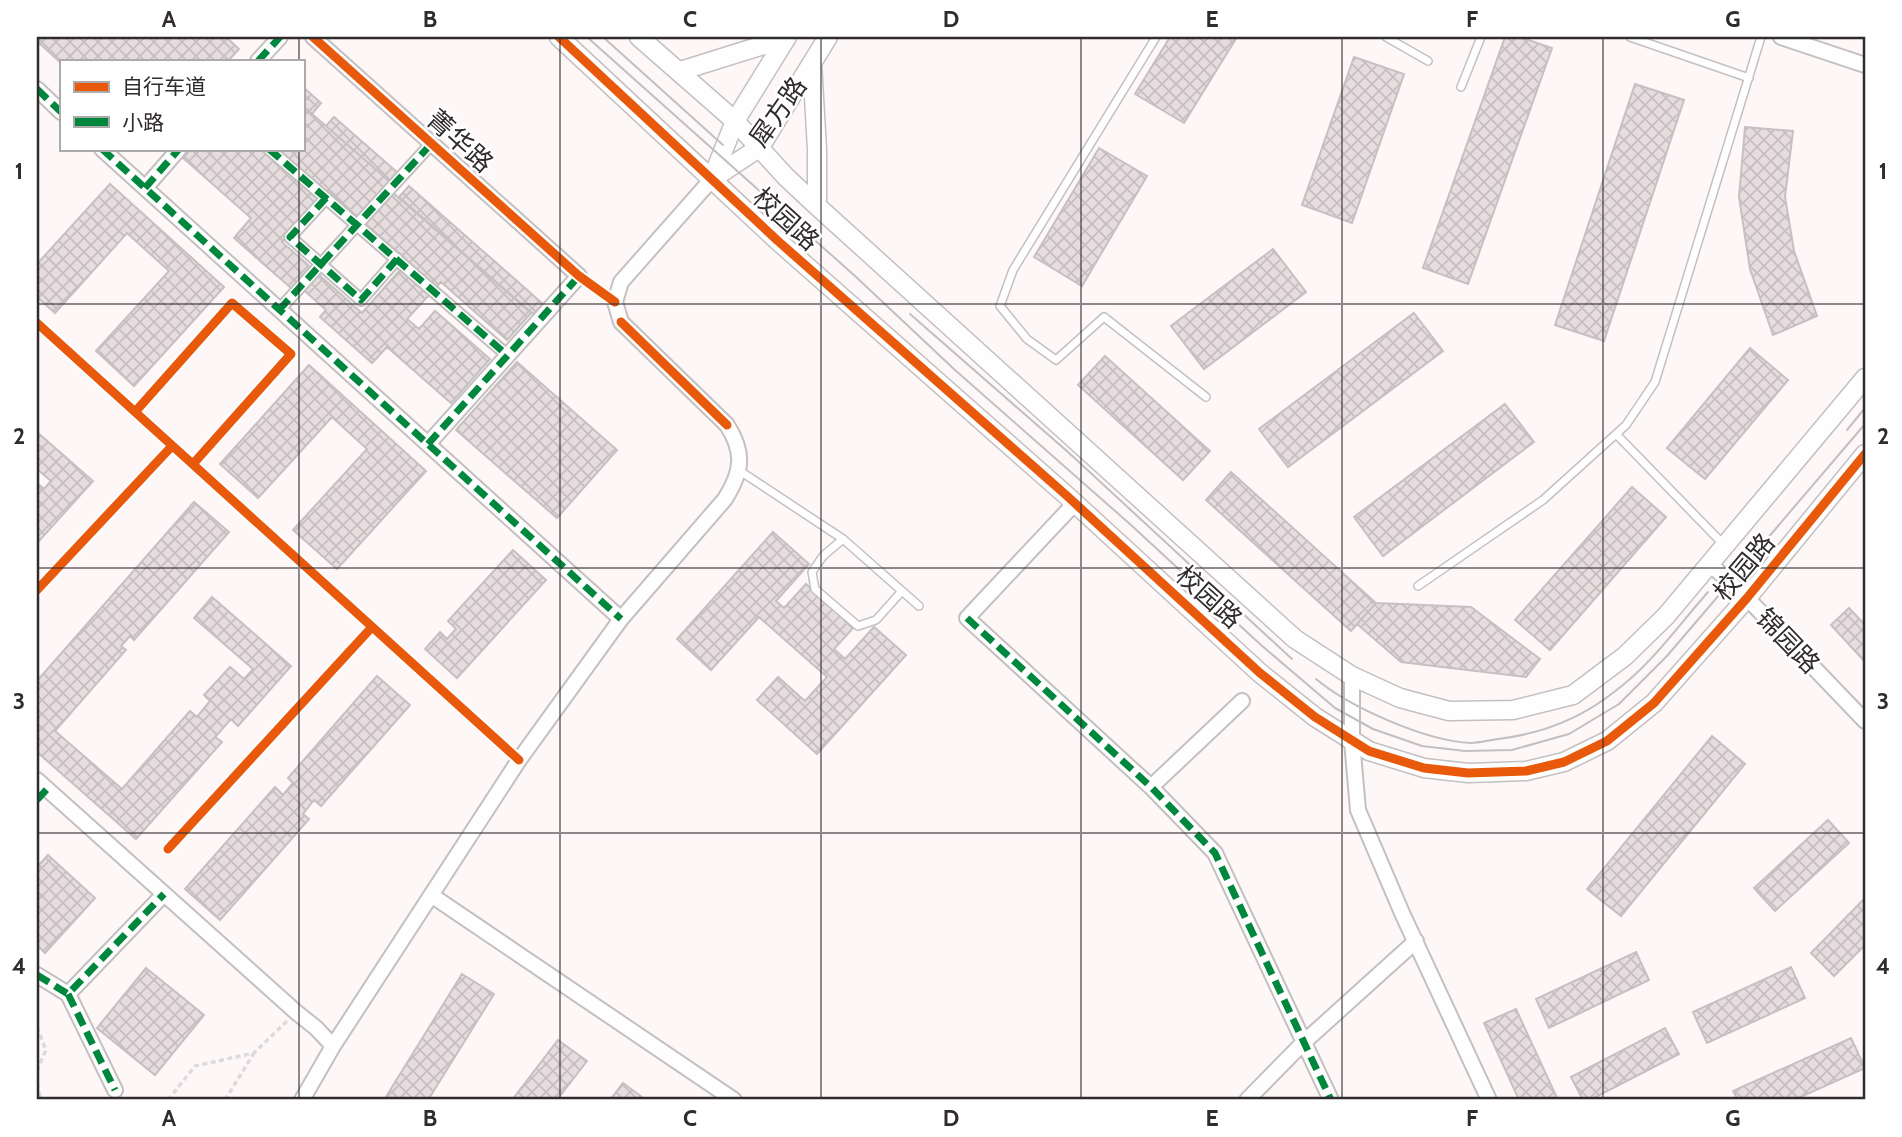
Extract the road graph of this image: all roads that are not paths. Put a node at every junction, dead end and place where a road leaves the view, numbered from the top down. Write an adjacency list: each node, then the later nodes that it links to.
1 (280, 37): 13 (street)
2 (313, 37): 23 (street, 菁华路)
3 (559, 37): 28 (street, 校园路)
4 (639, 37): 17 (street, 校园路)
5 (828, 37): 15 (street, 犀方路)
6 (1156, 37): 38 (lane)
7 (1386, 37): 14 (lane)
8 (1481, 37): 19 (lane)
9 (1630, 37): 18 (lane)
10 (1761, 37): 18 (lane)
11 (1781, 37): 16 (street)
12 (786, 38): 17 (street); 22 (street, 犀方路)
13 (259, 60)
14 (1428, 61)
15 (812, 63): 24 (street, 犀方路); 31 (street)
16 (1865, 65)
17 (680, 71): 22 (street, 校园路)
18 (1749, 78): 39 (lane)
19 (1461, 87)
20 (37, 89): 21 (street)
21 (60, 111)
22 (735, 121): 24 (street, 校园路); 28 (street, 犀方路)
23 (432, 143): 32 (street); 36 (street, 菁华路)
24 (760, 147): 28 (street, 犀方路); 31 (street, 校园路)
25 (103, 150): 29 (street)
26 (178, 150): 29 (street)
27 (270, 150): 30 (street)
28 (712, 179): 42 (street); 43 (street, 校园路)
29 (145, 188): 35 (street)
30 (326, 198): 32 (street); 34 (street)
31 (817, 206): 52 (street, 校园路)
32 (358, 226): 33 (street); 34 (street)
33 (397, 260): 34 (street); 36 (street)
34 (321, 265): 35 (street)
35 (279, 310): 40 (street)
36 (507, 355): 40 (street)
37 (1865, 378): 45 (street, 校园路)
38 (1206, 397)
39 (1616, 434): 45 (lane); 47 (lane)
40 (428, 444): 51 (street)
41 (1865, 454): 49 (street, 校园路)
42 (740, 471): 44 (lane); 51 (street)
43 (1075, 503): 55 (street, 校园路); 56 (street)
44 (844, 539): 48 (lane); 48 (lane)
45 (1724, 546): 46 (street, 校园路)
46 (1709, 563): 49 (street, 锦园路); 52 (street, 校园路)
47 (1418, 586)
48 (902, 591): 50 (lane)
49 (1747, 598): 54 (street, 锦园路); 55 (street, 校园路)
50 (919, 606)
51 (621, 619): 59 (street)
52 (1352, 676): 55 (street)
53 (1241, 701): 56 (street)
54 (1865, 721)
55 (1352, 741): 60 (street)
56 (1151, 786): 63 (street)
57 (40, 790): 58 (street)
58 (164, 894): 62 (street); 64 (street)
59 (431, 895): 64 (street); 67 (street)
60 (1416, 941): 63 (street); 70 (street)
61 (37, 975): 62 (street)
62 (68, 994): 65 (street)
63 (1303, 1043): 68 (street); 69 (street)
64 (333, 1045): 66 (street)
65 (115, 1090)
66 (302, 1100)
67 (734, 1100)
68 (1247, 1100)
69 (1331, 1100)
70 (1489, 1100)

